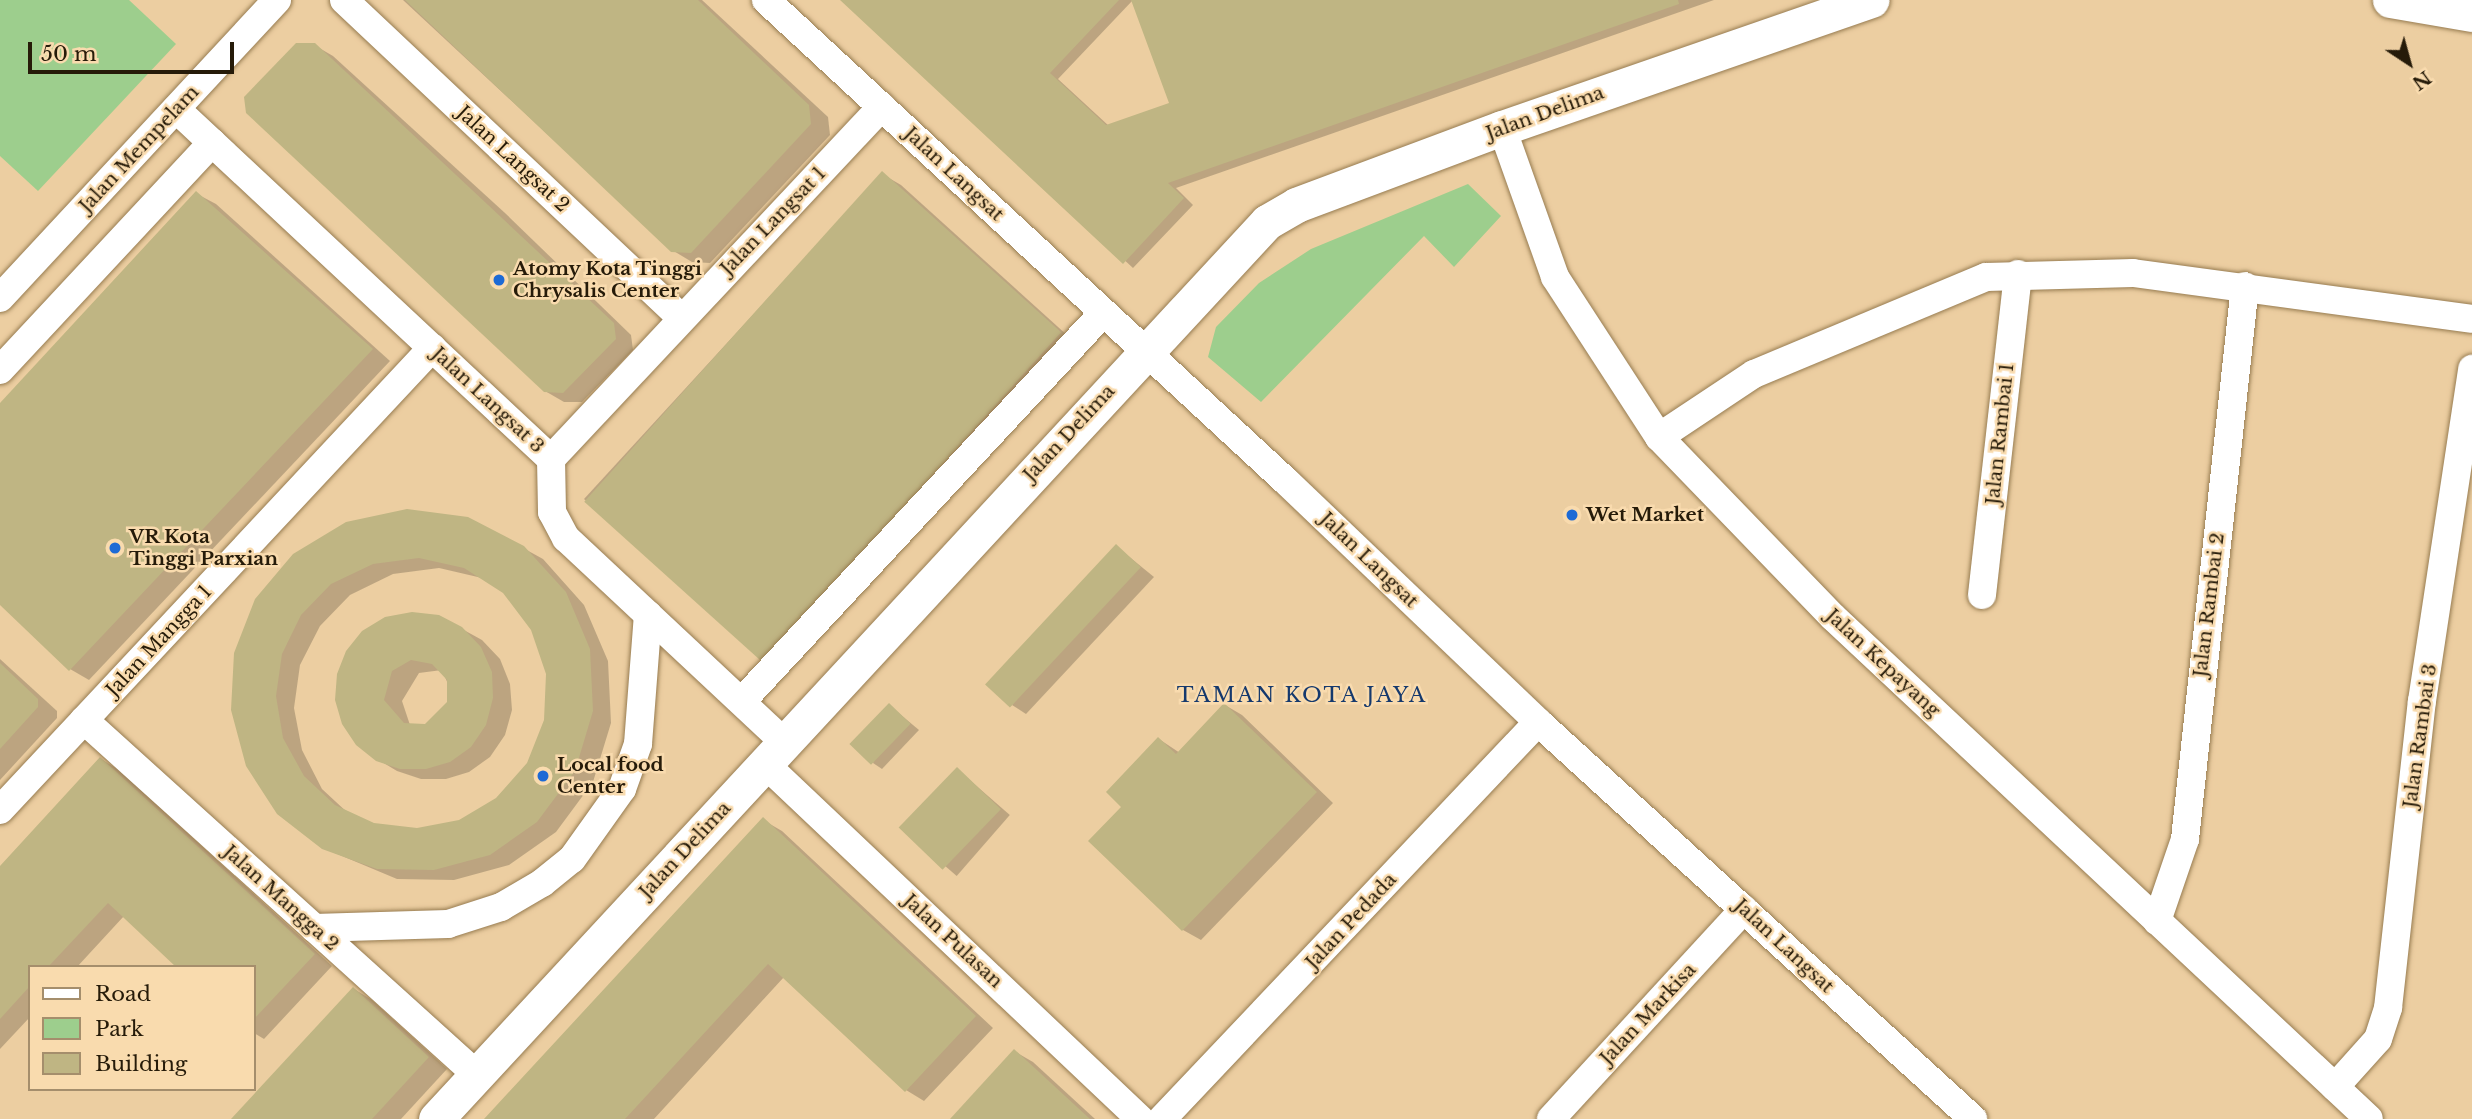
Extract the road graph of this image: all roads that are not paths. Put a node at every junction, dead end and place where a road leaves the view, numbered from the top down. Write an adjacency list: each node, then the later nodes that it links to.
1 (277, 0): 8 (street, Jalan Mempelam)
2 (344, 0): 15 (street, Jalan Langsat 2)
3 (766, 0): 7 (street, Jalan Langsat)
4 (1871, 0): 9 (street, Jalan Delima)
5 (2390, 0): 6 (street)
6 (2472, 14)
7 (882, 107): 14 (street, Jalan Langsat); 15 (street, Jalan Langsat 1)
8 (176, 109): 10 (street, Jalan Langsat 3); 12 (street, Jalan Mempelam)
9 (1503, 128): 18 (street, Jalan Delima); 21 (street, Jalan Kepayang)
10 (212, 143): 17 (street, Jalan Langsat 3); 20 (street)
11 (2018, 274): 13 (street); 21 (street); 23 (street, Jalan Rambai 1)
12 (6, 281)
13 (2245, 286): 16 (street); 31 (street, Jalan Rambai 2)
14 (1103, 313): 18 (street, Jalan Langsat); 25 (street)
15 (681, 318): 22 (street, Jalan Langsat 1)
16 (2472, 319)
17 (432, 348): 22 (street, Jalan Langsat 3); 26 (street, Jalan Mangga 1)
18 (1145, 351): 27 (street, Jalan Langsat); 28 (street, Jalan Delima)
19 (2472, 369): 34 (street, Jalan Rambai 3)
20 (0, 370)
21 (1659, 437): 31 (street, Jalan Kepayang)
22 (551, 459): 24 (street, Jalan Langsat 3)
23 (1982, 595)
24 (648, 614): 25 (street, Jalan Langsat 3); 32 (street)
25 (742, 701): 28 (street, Jalan Langsat 3)
26 (84, 720): 29 (street, Jalan Mangga 1); 32 (street, Jalan Mangga 2)
27 (1538, 722): 30 (street, Jalan Langsat); 36 (street, Jalan Pedada)
28 (774, 753): 33 (street, Jalan Delima); 38 (street, Jalan Pulasan)
29 (0, 810)
30 (1744, 909): 35 (street, Jalan Markisa); 39 (street, Jalan Langsat)
31 (2157, 921): 34 (street, Jalan Kepayang)
32 (314, 928): 33 (street, Jalan Mangga 2)
33 (477, 1075): 37 (street, Jalan Delima)
34 (2335, 1087): 40 (street, Jalan Kepayang)
35 (1566, 1114)
36 (1171, 1116)
37 (436, 1119)
38 (1140, 1119)
39 (1973, 1119)
40 (2369, 1119)

